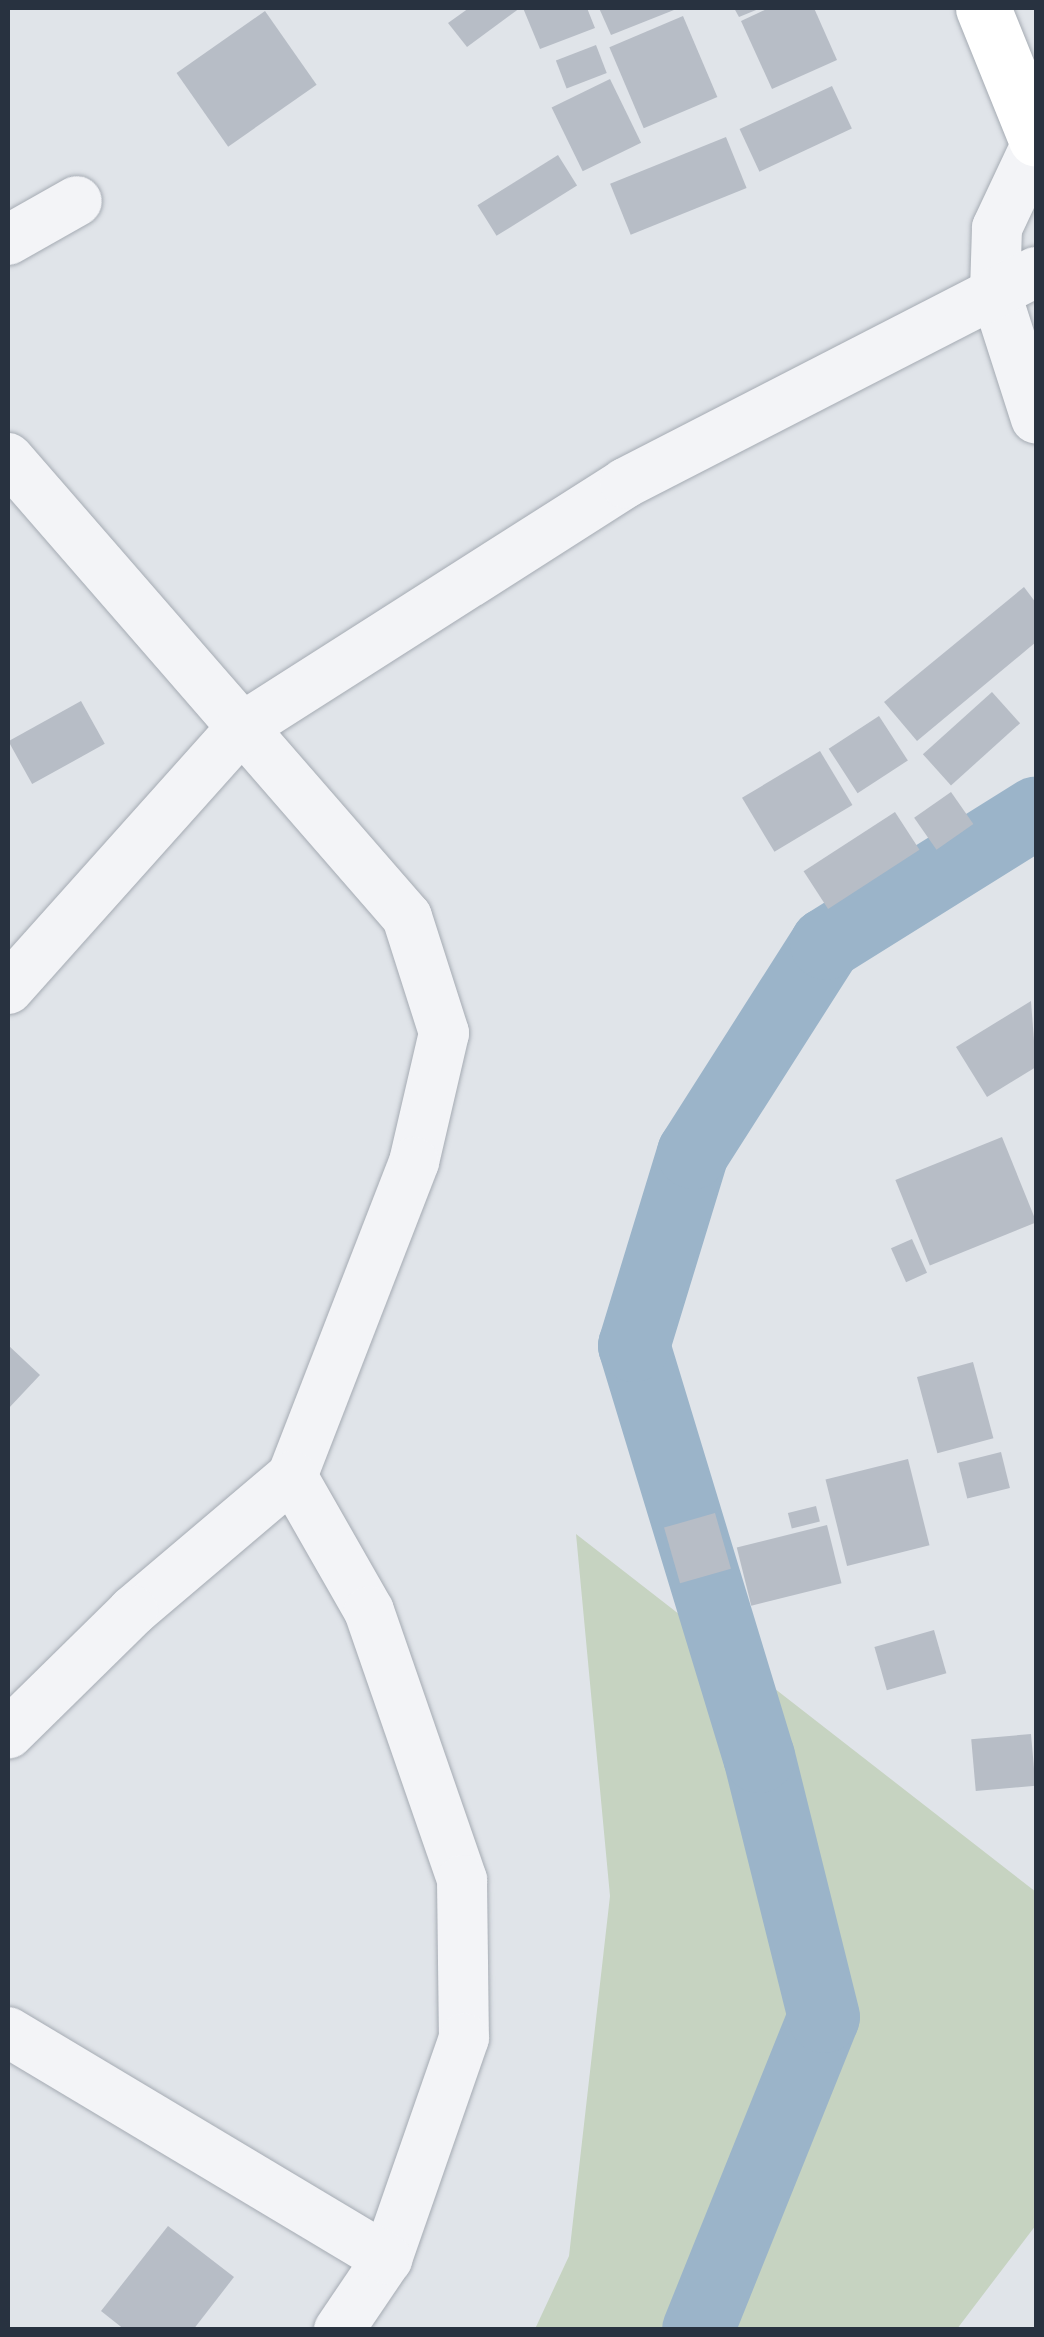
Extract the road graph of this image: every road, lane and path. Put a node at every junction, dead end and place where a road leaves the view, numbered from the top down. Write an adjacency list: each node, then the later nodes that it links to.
1 (982, 8): 2 (highway)
2 (1036, 142): 5 (street)
3 (77, 201): 4 (street)
4 (8, 240)
5 (1016, 281): 6 (street); 8 (street)
6 (1036, 419)
7 (8, 458): 8 (street)
8 (241, 728): 9 (street); 10 (street)
9 (8, 988)
10 (292, 1476): 11 (street); 13 (street)
11 (8, 1734)
12 (8, 2032): 13 (street)
13 (387, 2259): 14 (street)
14 (339, 2330)

